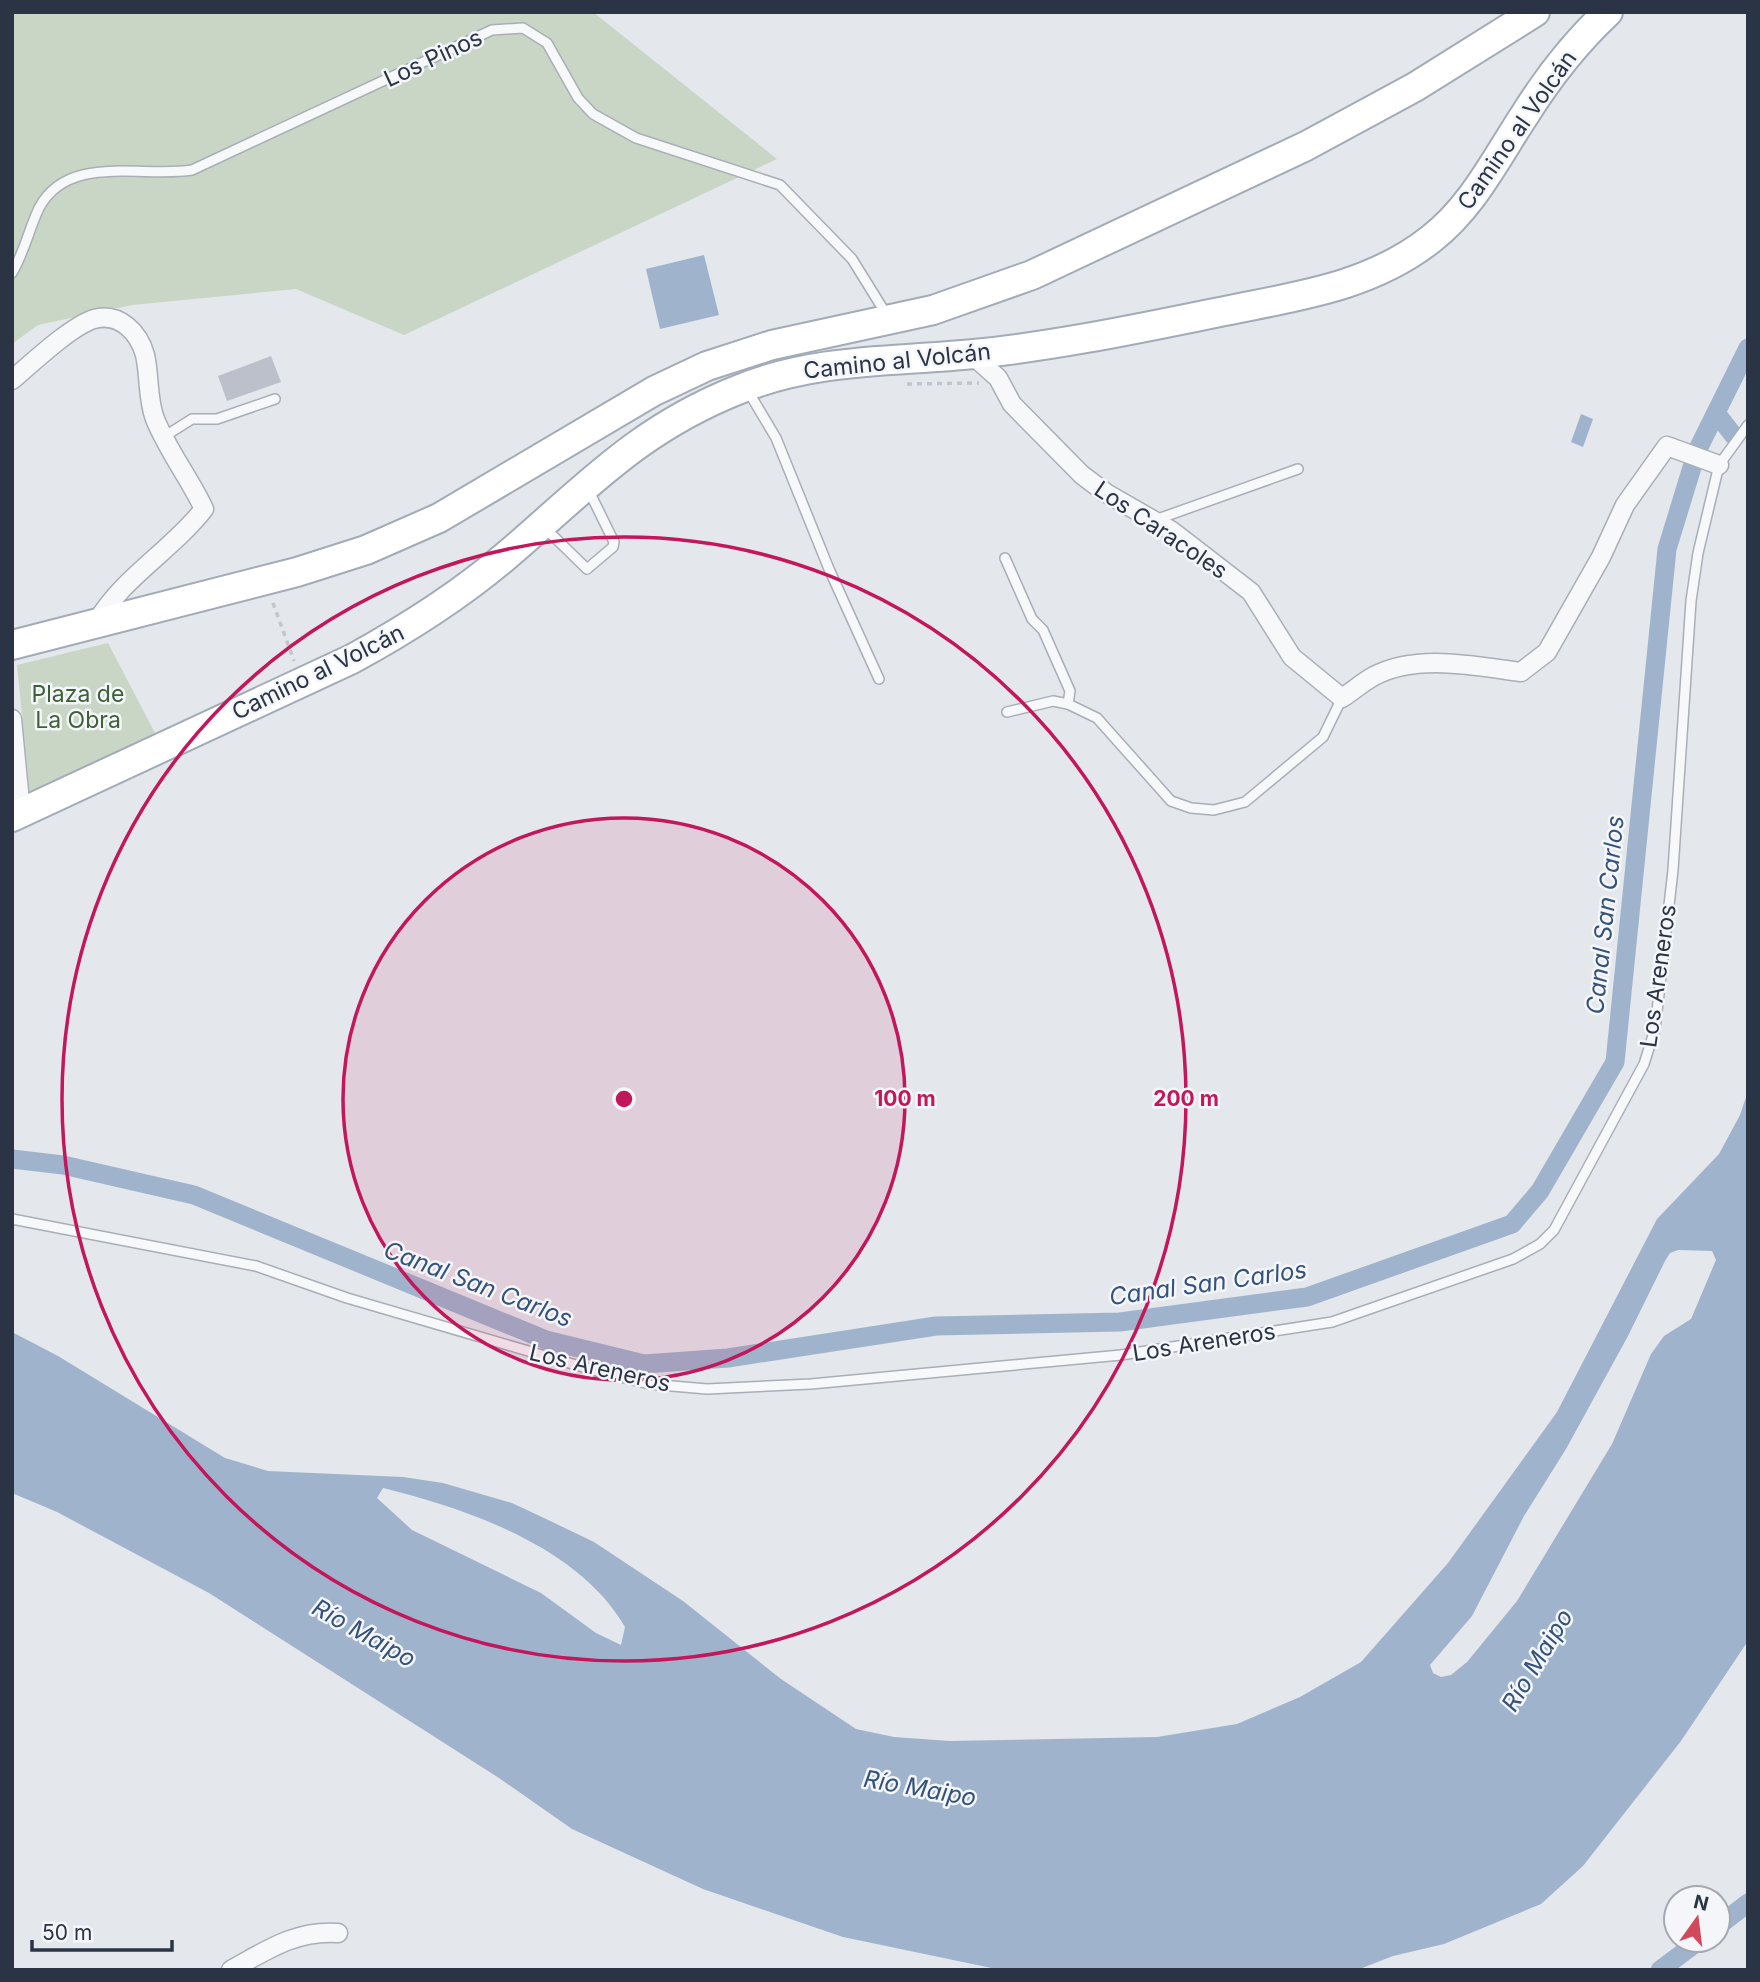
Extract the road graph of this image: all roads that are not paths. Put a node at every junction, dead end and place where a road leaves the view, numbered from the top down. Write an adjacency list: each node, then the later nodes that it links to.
1 (1535, 12): 4 (main road, Camino al Volcán)
2 (1608, 12): 5 (main road, Camino al Volcán)
3 (12, 273): 4 (lane, Los Pinos)
4 (891, 321): 17 (main road, Camino al Volcán)
5 (971, 354): 7 (main road, Camino al Volcán); 14 (street, Los Caracoles)
6 (12, 380): 10 (street)
7 (745, 386): 13 (main road, Camino al Volcán); 19 (lane)
8 (275, 399): 10 (lane)
9 (1748, 425): 11 (lane, Los Areneros)
10 (165, 436): 17 (street)
11 (1718, 464): 20 (street); 25 (lane, Los Areneros)
12 (1298, 469): 14 (lane)
13 (587, 483): 15 (main road, Camino al Volcán); 15 (lane)
14 (1153, 521): 20 (street, Los Caracoles)
15 (541, 524): 24 (main road, Camino al Volcán)
16 (1005, 558): 21 (lane)
17 (96, 624): 18 (main road, Camino al Volcán)
18 (12, 645)
19 (879, 679)
20 (1342, 698): 21 (lane)
21 (1068, 704): 22 (lane)
22 (1007, 712)
23 (12, 719): 24 (street)
24 (17, 815)
25 (12, 1219)
26 (338, 1933): 27 (street)
27 (232, 1970)

